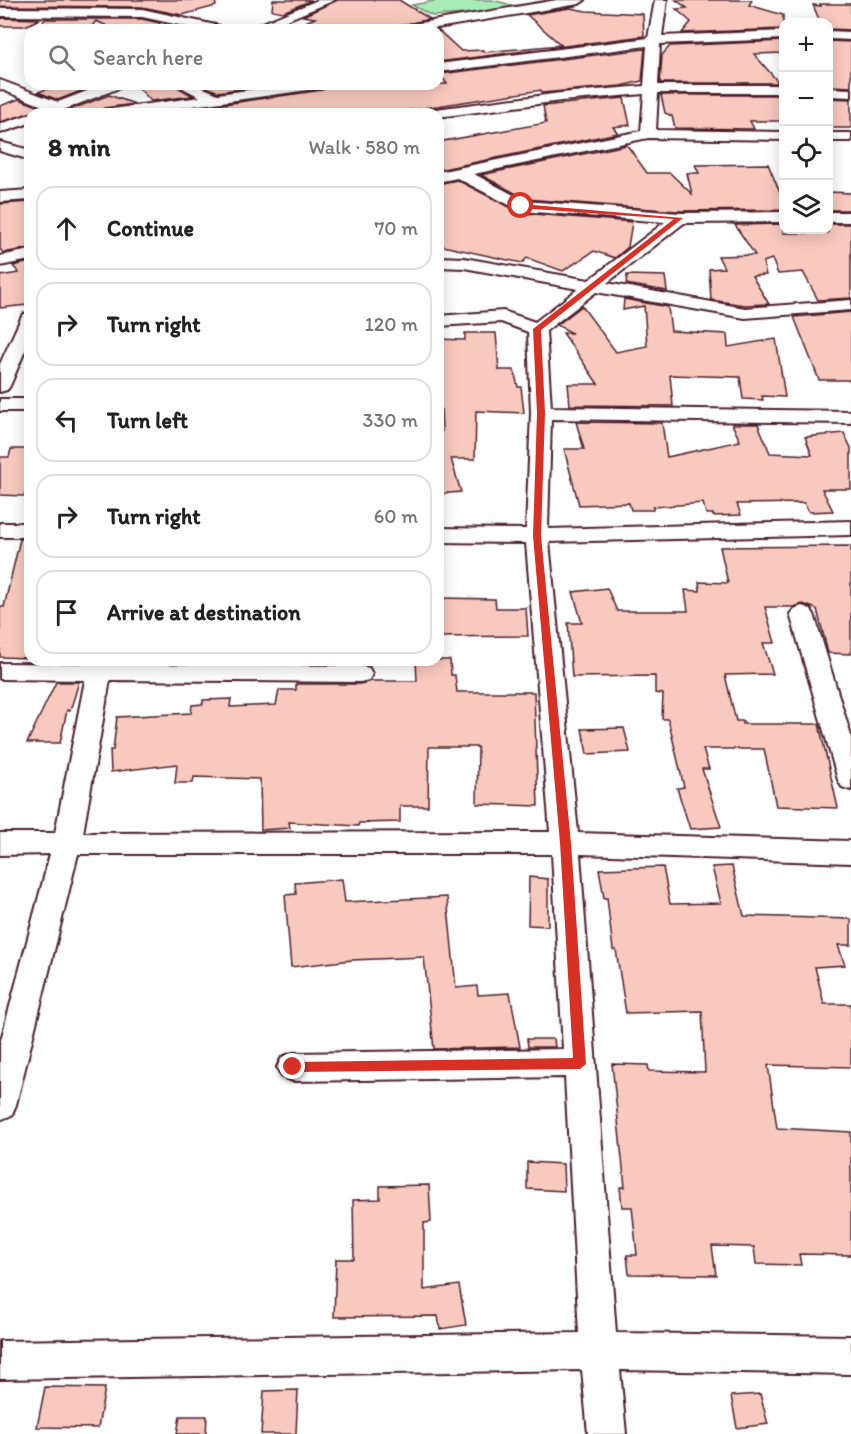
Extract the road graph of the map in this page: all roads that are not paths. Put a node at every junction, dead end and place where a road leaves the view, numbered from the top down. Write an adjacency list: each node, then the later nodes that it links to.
1 (329, 0): 6 (street)
2 (579, 0): 7 (street)
3 (662, 0): 11 (street)
4 (0, 12): 5 (street)
5 (192, 24)
6 (267, 24)
7 (437, 24)
8 (779, 35): 11 (street)
9 (833, 35): 10 (street)
10 (851, 36)
11 (654, 43): 12 (street); 14 (street)
12 (444, 67)
13 (0, 84): 22 (street)
14 (650, 89): 15 (street); 24 (street); 28 (street)
15 (779, 89)
16 (102, 90): 22 (street)
17 (196, 90): 21 (street)
18 (280, 90): 21 (street)
19 (833, 92): 20 (street)
20 (851, 93)
21 (218, 99): 23 (street)
22 (58, 108)
23 (150, 108)
24 (444, 112)
25 (24, 120): 27 (street)
26 (24, 125): 27 (street)
27 (2, 128)
28 (648, 135): 29 (street); 34 (street)
29 (779, 136)
30 (833, 137): 31 (street)
31 (851, 137)
32 (0, 146): 33 (street)
33 (24, 153)
34 (460, 173): 35 (street); 40 (street)
35 (444, 176)
36 (24, 195): 37 (street)
37 (0, 197)
38 (833, 217): 39 (street)
39 (851, 217)
40 (680, 218): 41 (street); 45 (street)
41 (779, 218)
42 (24, 256): 43 (street)
43 (0, 261)
44 (444, 262): 45 (street)
45 (595, 286): 46 (street); 48 (street)
46 (851, 305)
47 (444, 321): 48 (street)
48 (537, 329): 53 (street)
49 (24, 332): 50 (street)
50 (0, 386)
51 (0, 405): 52 (street)
52 (24, 405)
53 (541, 413): 54 (street); 59 (street)
54 (851, 417)
55 (851, 528): 59 (street)
56 (0, 530): 57 (street)
57 (24, 530)
58 (444, 535): 59 (street)
59 (537, 536): 65 (street)
60 (802, 614): 64 (street)
61 (0, 671): 62 (street)
62 (99, 673): 63 (street); 67 (street)
63 (360, 674)
64 (851, 780)
65 (565, 843): 67 (street); 68 (street); 69 (street)
66 (0, 844): 67 (street)
67 (67, 844): 71 (street)
68 (851, 852)
69 (580, 1064): 70 (street); 72 (street)
70 (293, 1067)
71 (0, 1105)
72 (599, 1351): 73 (street); 74 (street); 75 (street)
73 (851, 1356)
74 (0, 1360)
75 (607, 1434)

